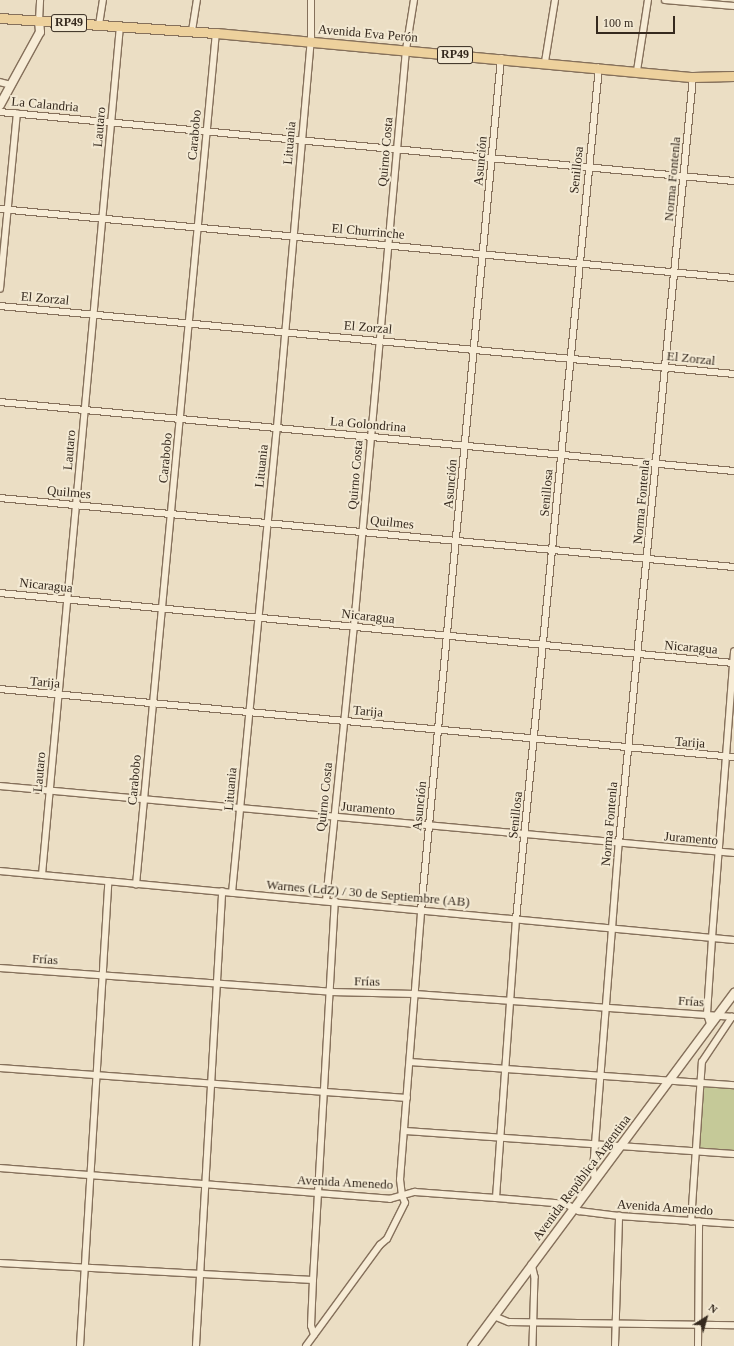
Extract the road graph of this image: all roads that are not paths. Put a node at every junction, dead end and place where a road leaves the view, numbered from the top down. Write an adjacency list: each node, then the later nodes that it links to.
1 (40, 0): 11 (street)
2 (103, 0): 12 (street)
3 (197, 0): 14 (street)
4 (311, 0): 16 (street, Lituania)
5 (414, 0): 17 (street, Quirno Costa)
6 (555, 0): 19 (street)
7 (648, 0): 21 (street)
8 (665, 0): 9 (street)
9 (734, 6)
10 (0, 18): 11 (main road, Avenida Eva Perón / RP49)
11 (39, 21): 12 (main road, Avenida Eva Perón / RP49); 25 (main road)
12 (99, 25): 13 (main road, Avenida Eva Perón / RP49)
13 (120, 26): 14 (main road, Avenida Eva Perón / RP49); 29 (street, Lautaro)
14 (192, 31): 15 (main road, Avenida Eva Perón / RP49)
15 (216, 33): 16 (main road, Avenida Eva Perón / RP49); 30 (street, Carabobo)
16 (310, 41): 17 (main road, Avenida Eva Perón / RP49); 31 (street, Lituania)
17 (406, 50): 18 (main road, Avenida Eva Perón / RP49); 32 (street, Quirno Costa)
18 (501, 59): 19 (main road, Avenida Eva Perón / RP49); 33 (street, Asunción)
19 (545, 62): 20 (main road, Avenida Eva Perón / RP49)
20 (599, 68): 21 (main road, Avenida Eva Perón / RP49); 34 (street, Senillosa)
21 (637, 71): 23 (main road, Avenida Eva Perón / RP49)
22 (734, 76): 23 (main road, Avenida Eva Perón / RP49)
23 (693, 77): 35 (street, Norma Fontenla)
24 (0, 82): 25 (street)
25 (10, 86): 26 (main road)
26 (0, 105)
27 (0, 112): 28 (street, La Calandria)
28 (17, 114): 29 (street, La Calandria); 38 (street)
29 (111, 122): 30 (street, La Calandria); 39 (street, Lautaro)
30 (206, 132): 31 (street, La Calandria); 40 (street, Carabobo)
31 (302, 142): 32 (street, La Calandria); 41 (street, Lituania)
32 (397, 151): 33 (street, La Calandria); 42 (street, Quirno Costa)
33 (492, 159): 34 (street, La Calandria); 43 (street, Asunción)
34 (588, 168): 35 (street, La Calandria); 44 (street, Senillosa)
35 (684, 176): 36 (street, La Calandria); 45 (street, Norma Fontenla)
36 (734, 181)
37 (0, 209): 38 (street, El Churrinche)
38 (6, 209): 39 (street, El Churrinche); 47 (street)
39 (102, 218): 40 (street, El Churrinche); 49 (street, Lautaro)
40 (198, 227): 41 (street, El Churrinche); 50 (street, Carabobo)
41 (293, 236): 42 (street, El Churrinche); 51 (street, Lituania)
42 (388, 245): 43 (street, El Churrinche); 52 (street, Quirno Costa)
43 (483, 254): 44 (street, El Churrinche); 53 (street, Asunción)
44 (578, 263): 45 (street, El Churrinche); 54 (street, Senillosa)
45 (675, 272): 46 (street, El Churrinche); 55 (street, Norma Fontenla)
46 (734, 278)
47 (0, 289)
48 (0, 306): 49 (street, El Zorzal)
49 (93, 314): 50 (street, El Zorzal); 58 (street, Lautaro)
50 (189, 323): 51 (street, El Zorzal); 59 (street, Carabobo)
51 (284, 332): 52 (street, El Zorzal); 60 (street, Lituania)
52 (380, 340): 53 (street, El Zorzal); 61 (street, Quirno Costa)
53 (474, 350): 54 (street, El Zorzal); 62 (street, Asunción)
54 (570, 358): 55 (street, El Zorzal); 63 (street, Senillosa)
55 (666, 368): 56 (street, El Zorzal); 64 (street, Norma Fontenla)
56 (734, 374)
57 (0, 402): 58 (street, La Golondrina)
58 (85, 410): 59 (street, La Golondrina); 67 (street, Lautaro)
59 (180, 418): 60 (street, La Golondrina); 68 (street, Carabobo)
60 (277, 427): 61 (street, La Golondrina); 69 (street, Lituania)
61 (371, 436): 62 (street, La Golondrina); 70 (street, Quirno Costa)
62 (466, 445): 63 (street, La Golondrina); 71 (street, Asunción)
63 (561, 453): 64 (street, La Golondrina); 72 (street, Senillosa)
64 (656, 463): 65 (street, La Golondrina); 73 (street, Norma Fontenla)
65 (734, 471)
66 (0, 498): 67 (street, Quilmes)
67 (76, 504): 68 (street, Quilmes); 76 (street, Lautaro)
68 (172, 514): 69 (street, Quilmes); 77 (street, Carabobo)
69 (268, 522): 70 (street, Quilmes); 78 (street, Lituania)
70 (362, 531): 71 (street, Quilmes); 79 (street, Quirno Costa)
71 (457, 540): 72 (street, Quilmes); 80 (street, Asunción)
72 (553, 550): 73 (street, Quilmes); 81 (street, Senillosa)
73 (648, 559): 74 (street, Quilmes); 83 (street, Norma Fontenla)
74 (734, 568)
75 (0, 593): 76 (street, Nicaragua)
76 (67, 600): 77 (street, Nicaragua); 86 (street, Lautaro)
77 (162, 608): 78 (street, Nicaragua); 87 (street, Carabobo)
78 (259, 618): 79 (street, Nicaragua); 88 (street, Lituania)
79 (354, 626): 80 (street, Nicaragua); 89 (street, Quirno Costa)
80 (447, 636): 81 (street, Nicaragua); 90 (street, Asunción)
81 (544, 645): 83 (street, Nicaragua); 91 (street, Senillosa)
82 (734, 652): 84 (street)
83 (638, 654): 84 (street, Nicaragua); 92 (street, Norma Fontenla)
84 (733, 663): 93 (street)
85 (0, 689): 86 (street, Tarija)
86 (58, 695): 87 (street, Tarija); 96 (street, Lautaro)
87 (153, 704): 88 (street, Tarija); 97 (street, Carabobo)
88 (249, 713): 89 (street, Tarija); 98 (street, Lituania)
89 (343, 721): 90 (street, Tarija); 99 (street, Quirno Costa)
90 (439, 730): 91 (street, Tarija); 100 (street, Asunción)
91 (534, 739): 92 (street, Tarija); 101 (street, Senillosa)
92 (628, 749): 93 (street, Tarija); 102 (street, Norma Fontenla)
93 (725, 756): 94 (street, Tarija); 103 (street)
94 (734, 757)
95 (0, 786): 96 (street, Juramento)
96 (50, 790): 97 (street, Juramento); 106 (street, Lautaro)
97 (144, 798): 98 (street, Juramento); 108 (street, Carabobo)
98 (240, 807): 99 (street, Juramento); 110 (street, Lituania)
99 (334, 817): 100 (street, Juramento); 111 (street, Quirno Costa)
100 (429, 825): 101 (street, Juramento); 113 (street, Asunción)
101 (525, 834): 102 (street, Juramento); 114 (street, Senillosa)
102 (619, 843): 103 (street, Juramento); 115 (street, Norma Fontenla)
103 (718, 852): 104 (street, Juramento); 116 (street)
104 (734, 854)
105 (0, 871): 106 (street, Warnes (LdZ) / 30 de Septiembre (AB))
106 (42, 875): 107 (street, Warnes (LdZ) / 30 de Septiembre (AB))
107 (108, 882): 108 (street, Warnes (LdZ) / 30 de Septiembre (AB)); 119 (street)
108 (136, 884): 109 (street, Warnes (LdZ) / 30 de Septiembre (AB))
109 (222, 892): 110 (street, Warnes (LdZ) / 30 de Septiembre (AB)); 120 (street)
110 (232, 893): 111 (street, Warnes (LdZ) / 30 de Septiembre (AB))
111 (326, 901): 112 (street, Warnes (LdZ) / 30 de Septiembre (AB))
112 (335, 902): 113 (street, Warnes (LdZ) / 30 de Septiembre (AB)); 121 (street)
113 (421, 911): 114 (street, Warnes (LdZ) / 30 de Septiembre (AB)); 123 (street, Asunción)
114 (516, 920): 115 (street, Warnes (LdZ) / 30 de Septiembre (AB)); 124 (street, Senillosa)
115 (612, 929): 116 (street, Warnes (LdZ) / 30 de Septiembre (AB)); 125 (street, Norma Fontenla)
116 (712, 938): 117 (street, Warnes (LdZ) / 30 de Septiembre (AB)); 126 (street)
117 (734, 940)
118 (0, 968): 119 (street, Frías)
119 (102, 975): 120 (street, Frías); 133 (street)
120 (216, 983): 121 (street, Frías); 137 (street)
121 (331, 992): 123 (street, Frías); 139 (street)
122 (734, 993): 127 (main road, Avenida República Argentina)
123 (415, 994): 124 (street, Frías); 130 (street, Asunción)
124 (510, 1000): 125 (street, Frías); 132 (street, Senillosa)
125 (605, 1007): 126 (street, Frías); 134 (street, Norma Fontenla)
126 (707, 1014): 127 (street, Frías); 129 (street)
127 (717, 1015): 128 (street, Frías); 129 (main road, Avenida República Argentina)
128 (733, 1017): 136 (street)
129 (710, 1024): 135 (main road, Avenida República Argentina)
130 (410, 1062): 132 (street); 140 (street, Asunción)
131 (0, 1068): 133 (street)
132 (505, 1068): 134 (street); 142 (street, Senillosa)
133 (96, 1075): 137 (street); 148 (street)
134 (600, 1076): 135 (street); 143 (street, Norma Fontenla)
135 (669, 1080): 136 (street); 144 (main road, Avenida República Argentina)
136 (701, 1082): 138 (street); 145 (street)
137 (211, 1083): 139 (street); 150 (street)
138 (734, 1085)
139 (325, 1093): 140 (street); 151 (street)
140 (407, 1098): 141 (street, Asunción)
141 (405, 1131): 142 (street); 152 (street, Asunción)
142 (500, 1138): 143 (street); 153 (street, Senillosa)
143 (594, 1144): 144 (street); 149 (street, Norma Fontenla)
144 (621, 1146): 145 (street); 149 (main road, Avenida República Argentina)
145 (696, 1152): 146 (street); 156 (street)
146 (734, 1154)
147 (0, 1168): 148 (street, Avenida Amenedo)
148 (90, 1176): 150 (street, Avenida Amenedo); 161 (street)
149 (595, 1180): 154 (main road, Avenida República Argentina)
150 (204, 1184): 151 (street, Avenida Amenedo); 162 (street)
151 (318, 1193): 152 (street, Avenida Amenedo); 163 (street)
152 (402, 1196): 153 (street, Avenida Amenedo); 169 (street, Asunción)
153 (496, 1198): 154 (street, Avenida Amenedo)
154 (574, 1208): 155 (street, Avenida Amenedo); 160 (main road, Avenida República Argentina)
155 (619, 1216): 156 (street, Avenida Amenedo); 166 (street)
156 (691, 1222): 157 (street, Avenida Amenedo)
157 (699, 1222): 158 (street, Avenida Amenedo); 167 (street)
158 (734, 1224)
159 (0, 1263): 161 (street)
160 (532, 1264): 164 (main road, Avenida República Argentina); 165 (street)
161 (85, 1268): 162 (street); 170 (street)
162 (198, 1275): 163 (street); 171 (street)
163 (313, 1280): 169 (street)
164 (494, 1316): 165 (street); 173 (main road, Avenida República Argentina)
165 (533, 1321): 166 (street); 174 (street)
166 (615, 1323): 167 (street); 175 (street)
167 (698, 1324): 168 (street); 176 (street)
168 (734, 1324)
169 (314, 1335): 172 (street)
170 (80, 1346)
171 (196, 1346)
172 (306, 1346)
173 (472, 1346)
174 (533, 1346)
175 (615, 1346)
176 (698, 1346)

